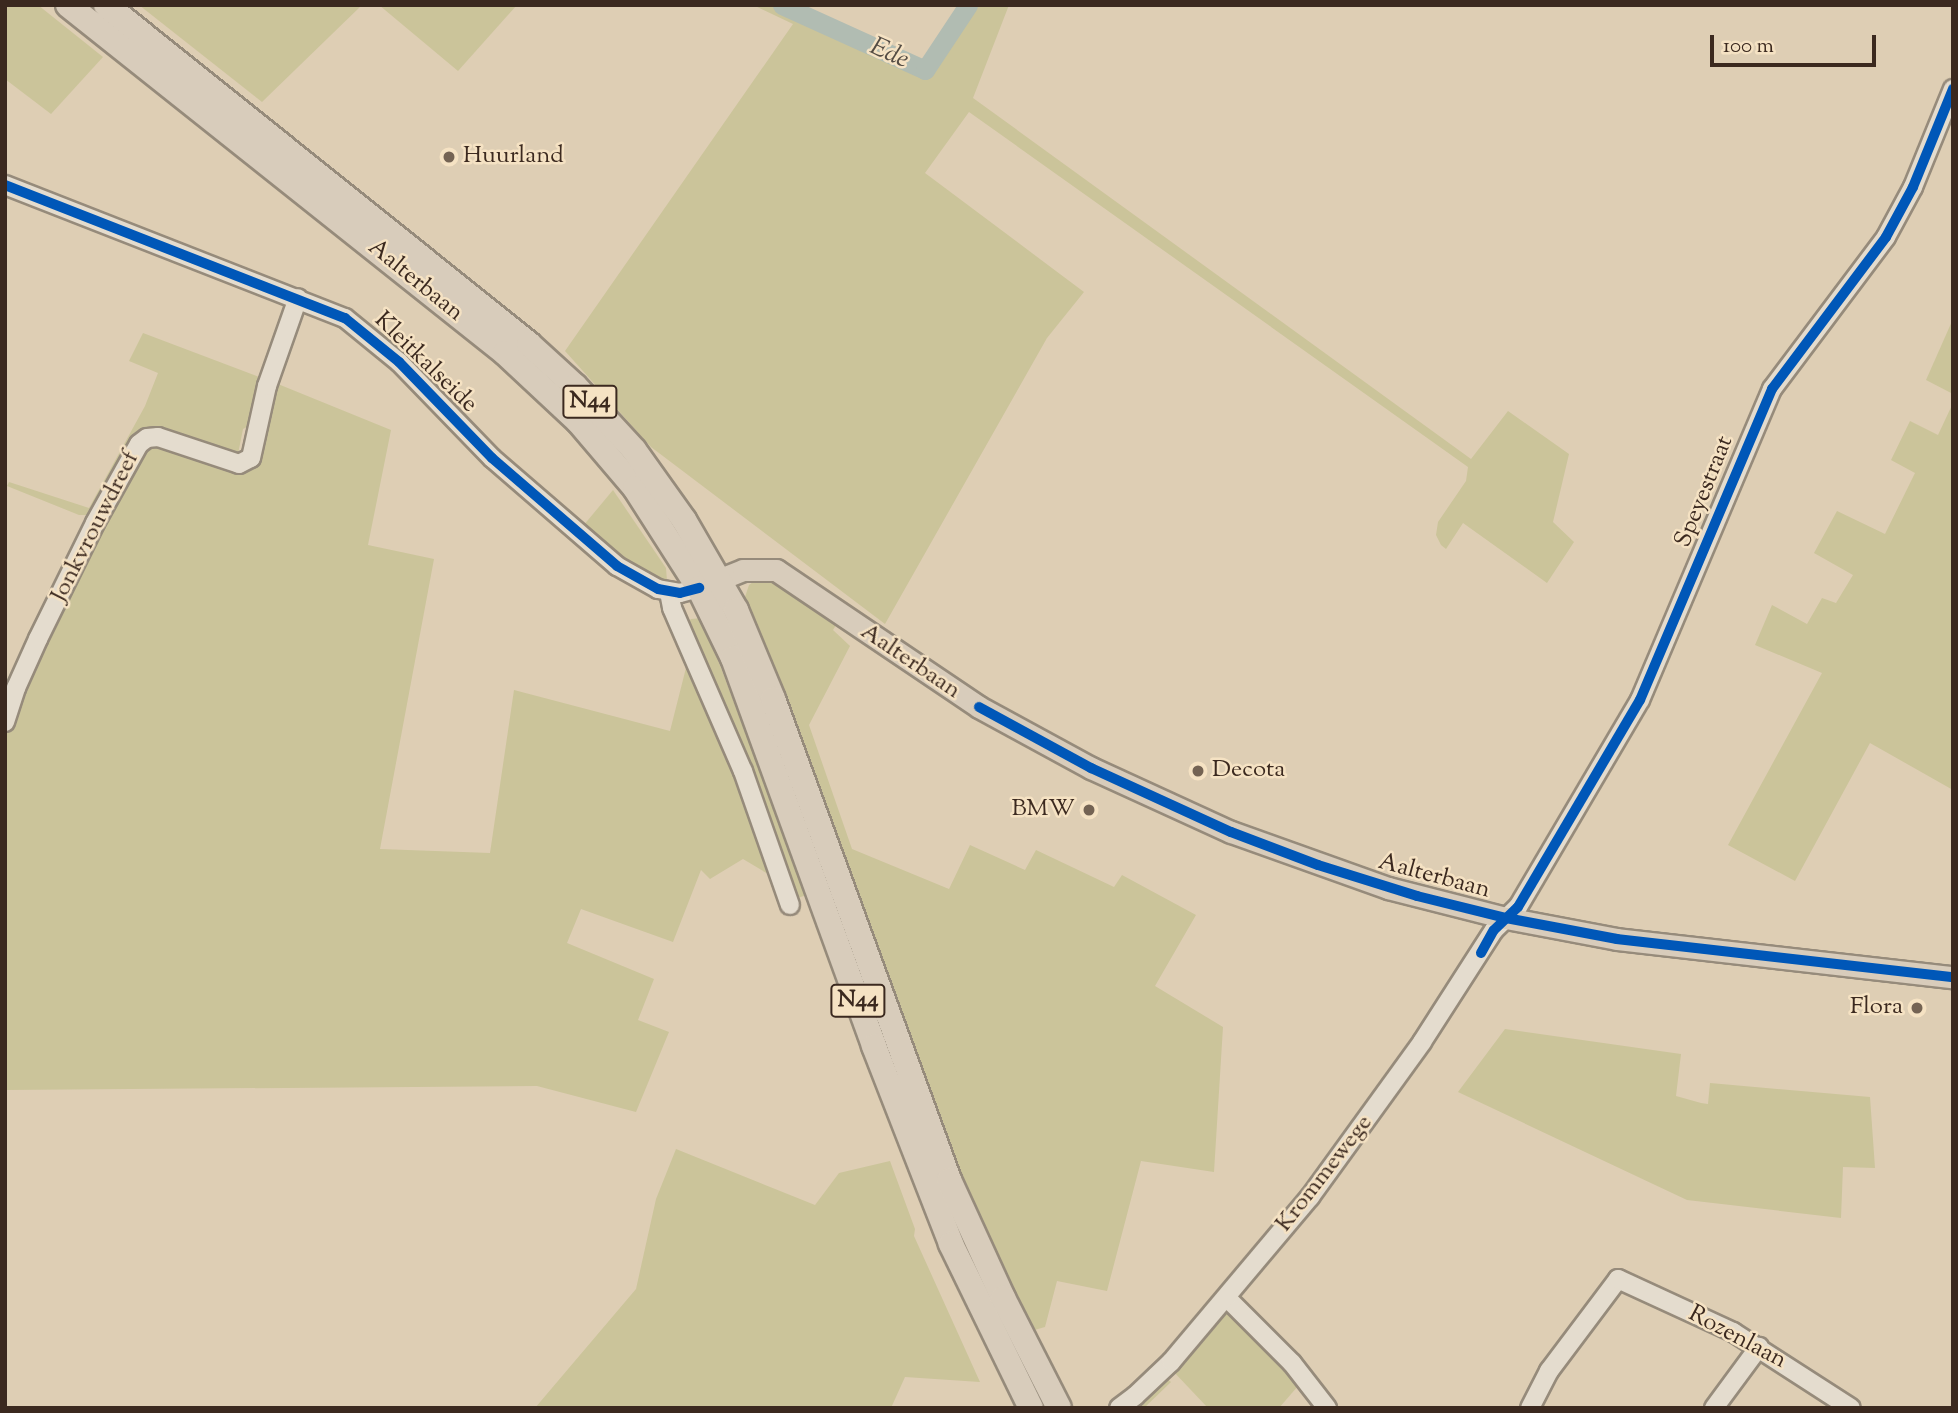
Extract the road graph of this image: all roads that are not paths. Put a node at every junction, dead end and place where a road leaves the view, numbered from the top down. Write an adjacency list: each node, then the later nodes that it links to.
1 (68, 5): 6 (highway, Aalterbaan / N44)
2 (106, 5): 6 (highway, Aalterbaan / N44)
3 (1953, 89): 10 (street, Speyestraat)
4 (5, 185): 5 (street, Kleitkalseide)
5 (298, 298): 7 (street, Kleitkalseide); 8 (street, Jonkvrouwdreef)
6 (709, 584): 7 (street); 10 (main road, Aalterbaan); 14 (highway, N44); 15 (highway, N44)
7 (669, 592): 9 (street)
8 (5, 722)
9 (790, 905)
10 (1506, 918): 11 (main road, Aalterbaan); 12 (street, Krommewege)
11 (1953, 976)
12 (1227, 1298): 16 (street, Krommewege); 17 (street)
13 (1759, 1346): 18 (street, Rozenlaan); 19 (street); 20 (street, Rozenlaan)
14 (1031, 1408)
15 (1059, 1408)
16 (1119, 1408)
17 (1327, 1408)
18 (1530, 1408)
19 (1714, 1408)
20 (1851, 1408)

